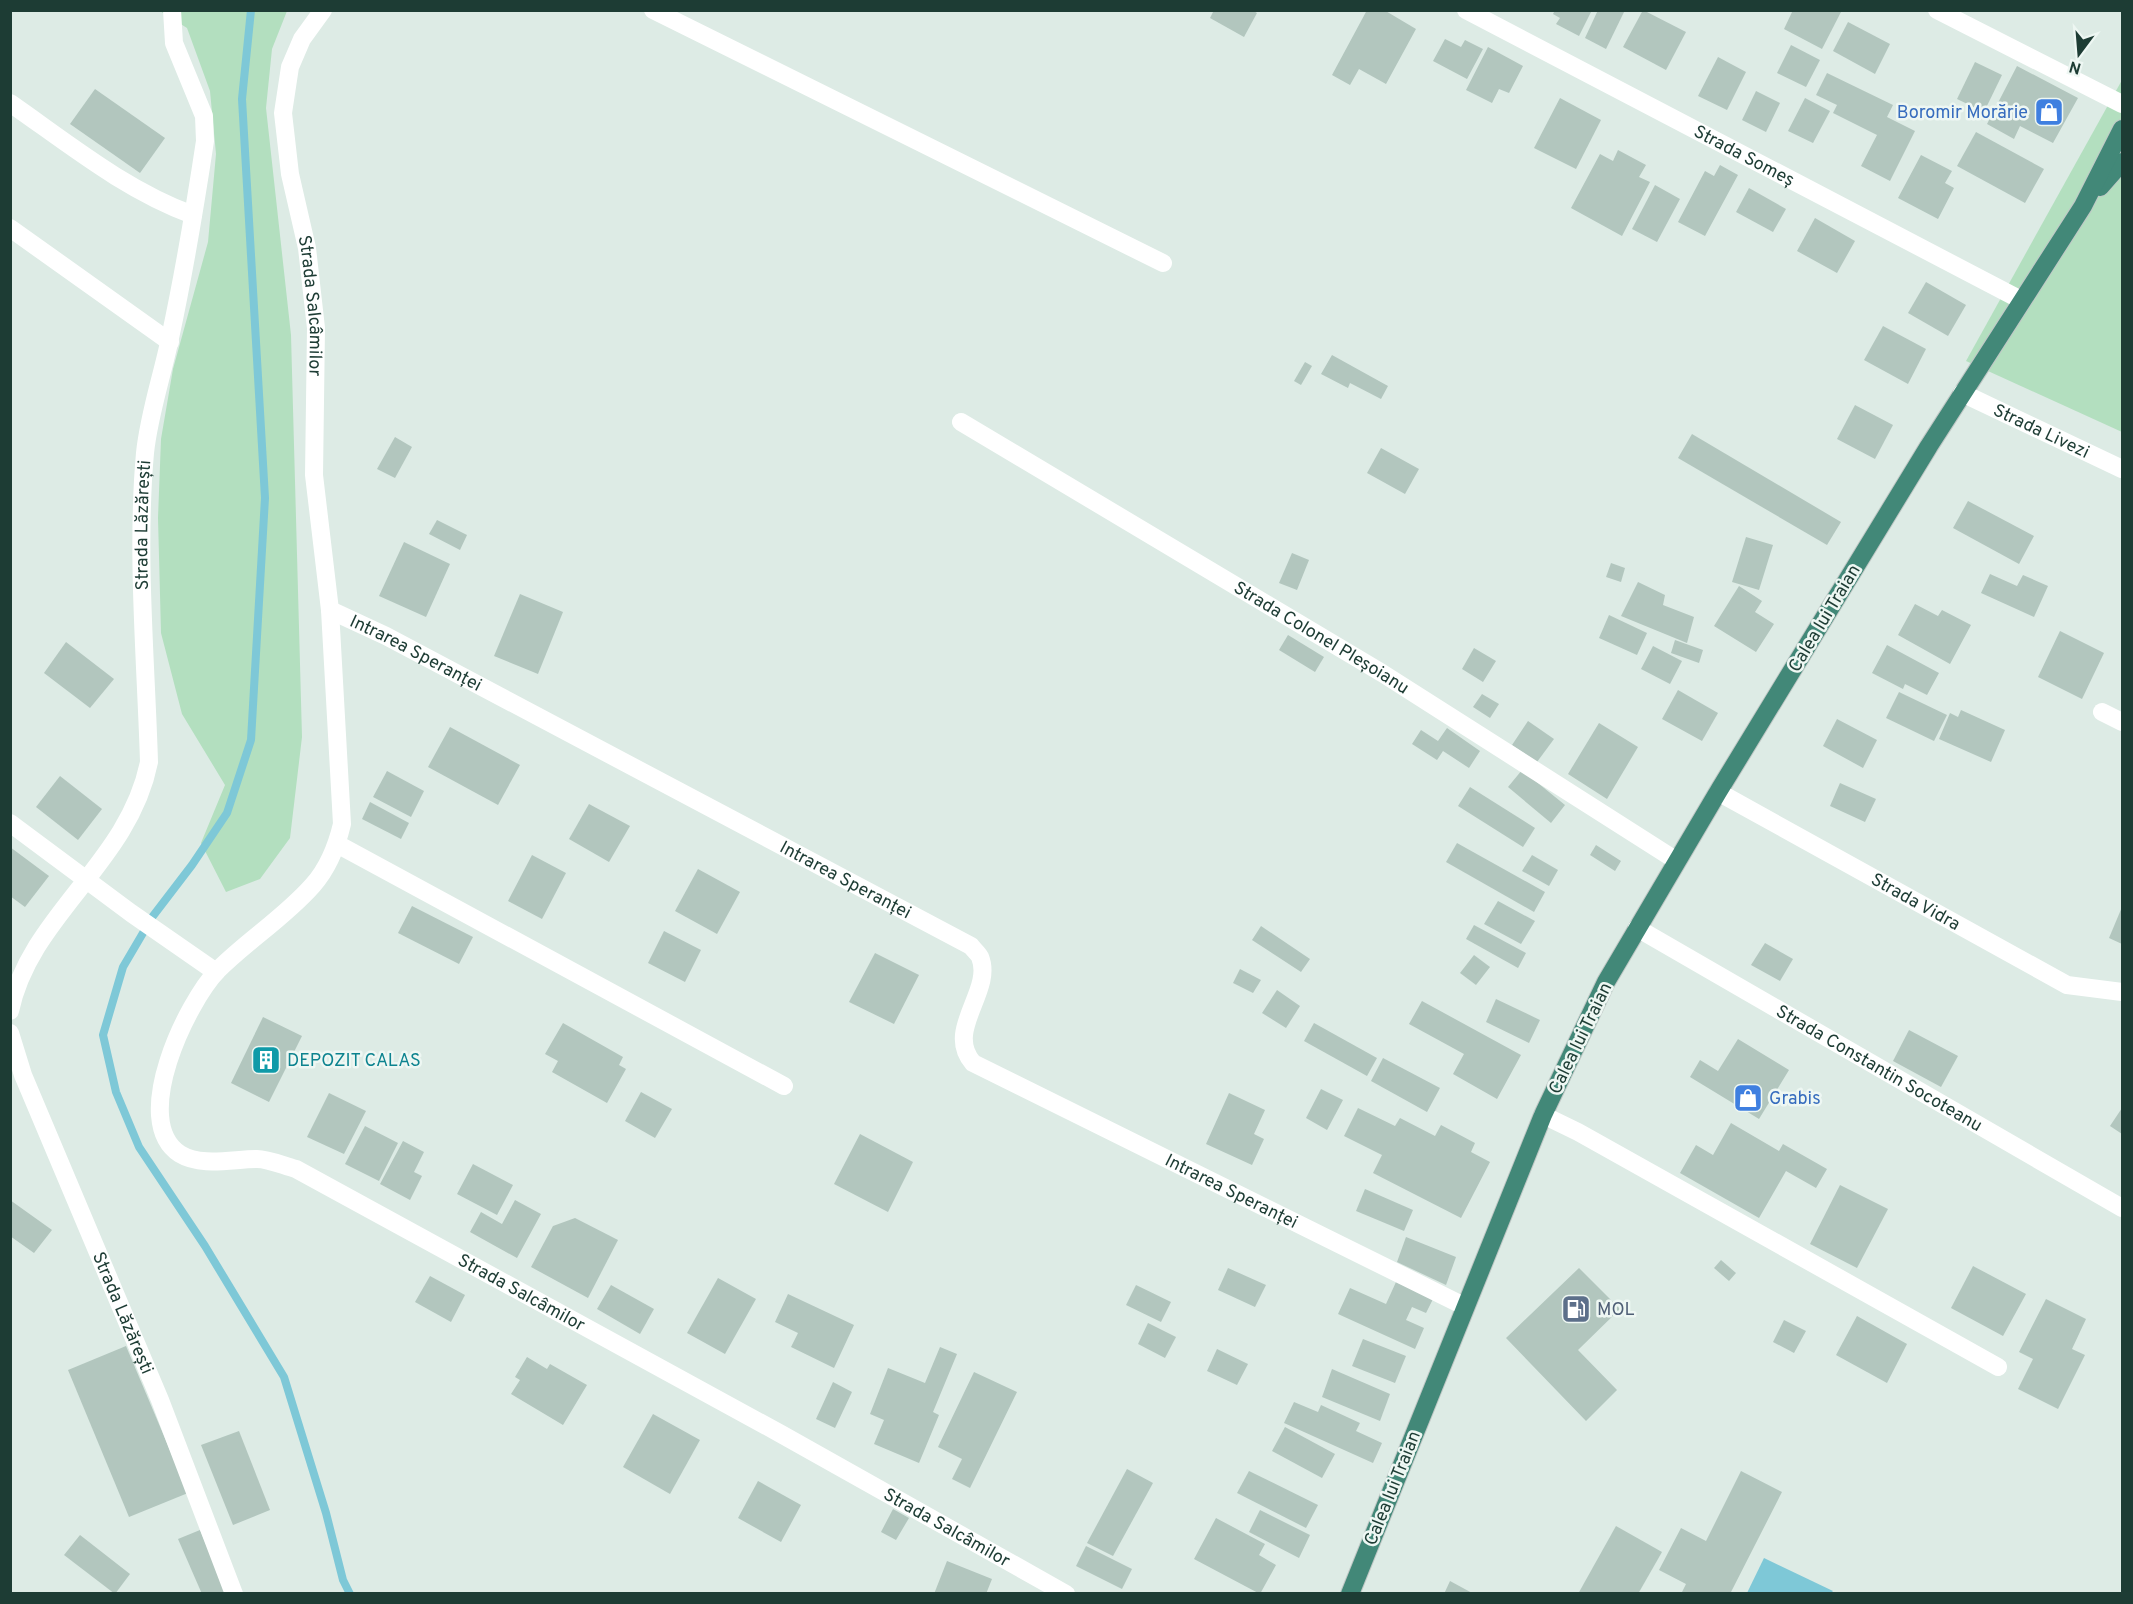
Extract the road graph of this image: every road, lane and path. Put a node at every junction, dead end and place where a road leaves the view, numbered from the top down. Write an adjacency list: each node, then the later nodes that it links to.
1 (172, 10): 11 (street, Strada Lăzărești)
2 (323, 10): 19 (street, Strada Salcâmilor)
3 (653, 10): 13 (street)
4 (1466, 10): 14 (street, Strada Someș)
5 (1937, 10): 7 (street)
6 (10, 103): 11 (street)
7 (2122, 104)
8 (2122, 129): 10 (highway, Calea lui Traian)
9 (2122, 162): 10 (highway)
10 (2083, 206): 14 (highway, Calea lui Traian)
11 (193, 215): 15 (street, Strada Lăzărești)
12 (10, 228): 15 (street)
13 (1163, 263)
14 (2021, 300): 16 (highway, Calea lui Traian)
15 (170, 342): 26 (street, Strada Lăzărești)
16 (1962, 393): 18 (street, Strada Livezi); 22 (highway, Calea lui Traian)
17 (961, 422): 25 (street, Strada Colonel Pleșoianu)
18 (2122, 469)
19 (330, 610): 24 (street, Intrarea Speranței); 35 (street, Intrarea Speranței)
20 (2102, 712): 21 (street)
21 (2122, 722)
22 (1718, 792): 25 (highway, Calea lui Traian); 29 (street, Strada Vidra)
23 (10, 823): 26 (street)
24 (337, 844): 28 (street, Intrarea Speranței); 32 (street)
25 (1677, 861): 27 (highway, Calea lui Traian)
26 (88, 881): 28 (street); 30 (street, Strada Lăzărești)
27 (1637, 928): 33 (highway, Calea lui Traian); 34 (street, Strada Constantin Socoteanu)
28 (216, 972): 38 (street, Strada Salcâmilor)
29 (2122, 992)
30 (10, 1011)
31 (10, 1033): 37 (street, Strada Lăzărești)
32 (784, 1086)
33 (1543, 1115): 35 (highway, Calea lui Traian); 36 (street, Calea lui Traian)
34 (2122, 1208)
35 (1464, 1306): 39 (highway, Calea lui Traian)
36 (1998, 1367)
37 (234, 1593)
38 (1066, 1593)
39 (1350, 1593)

